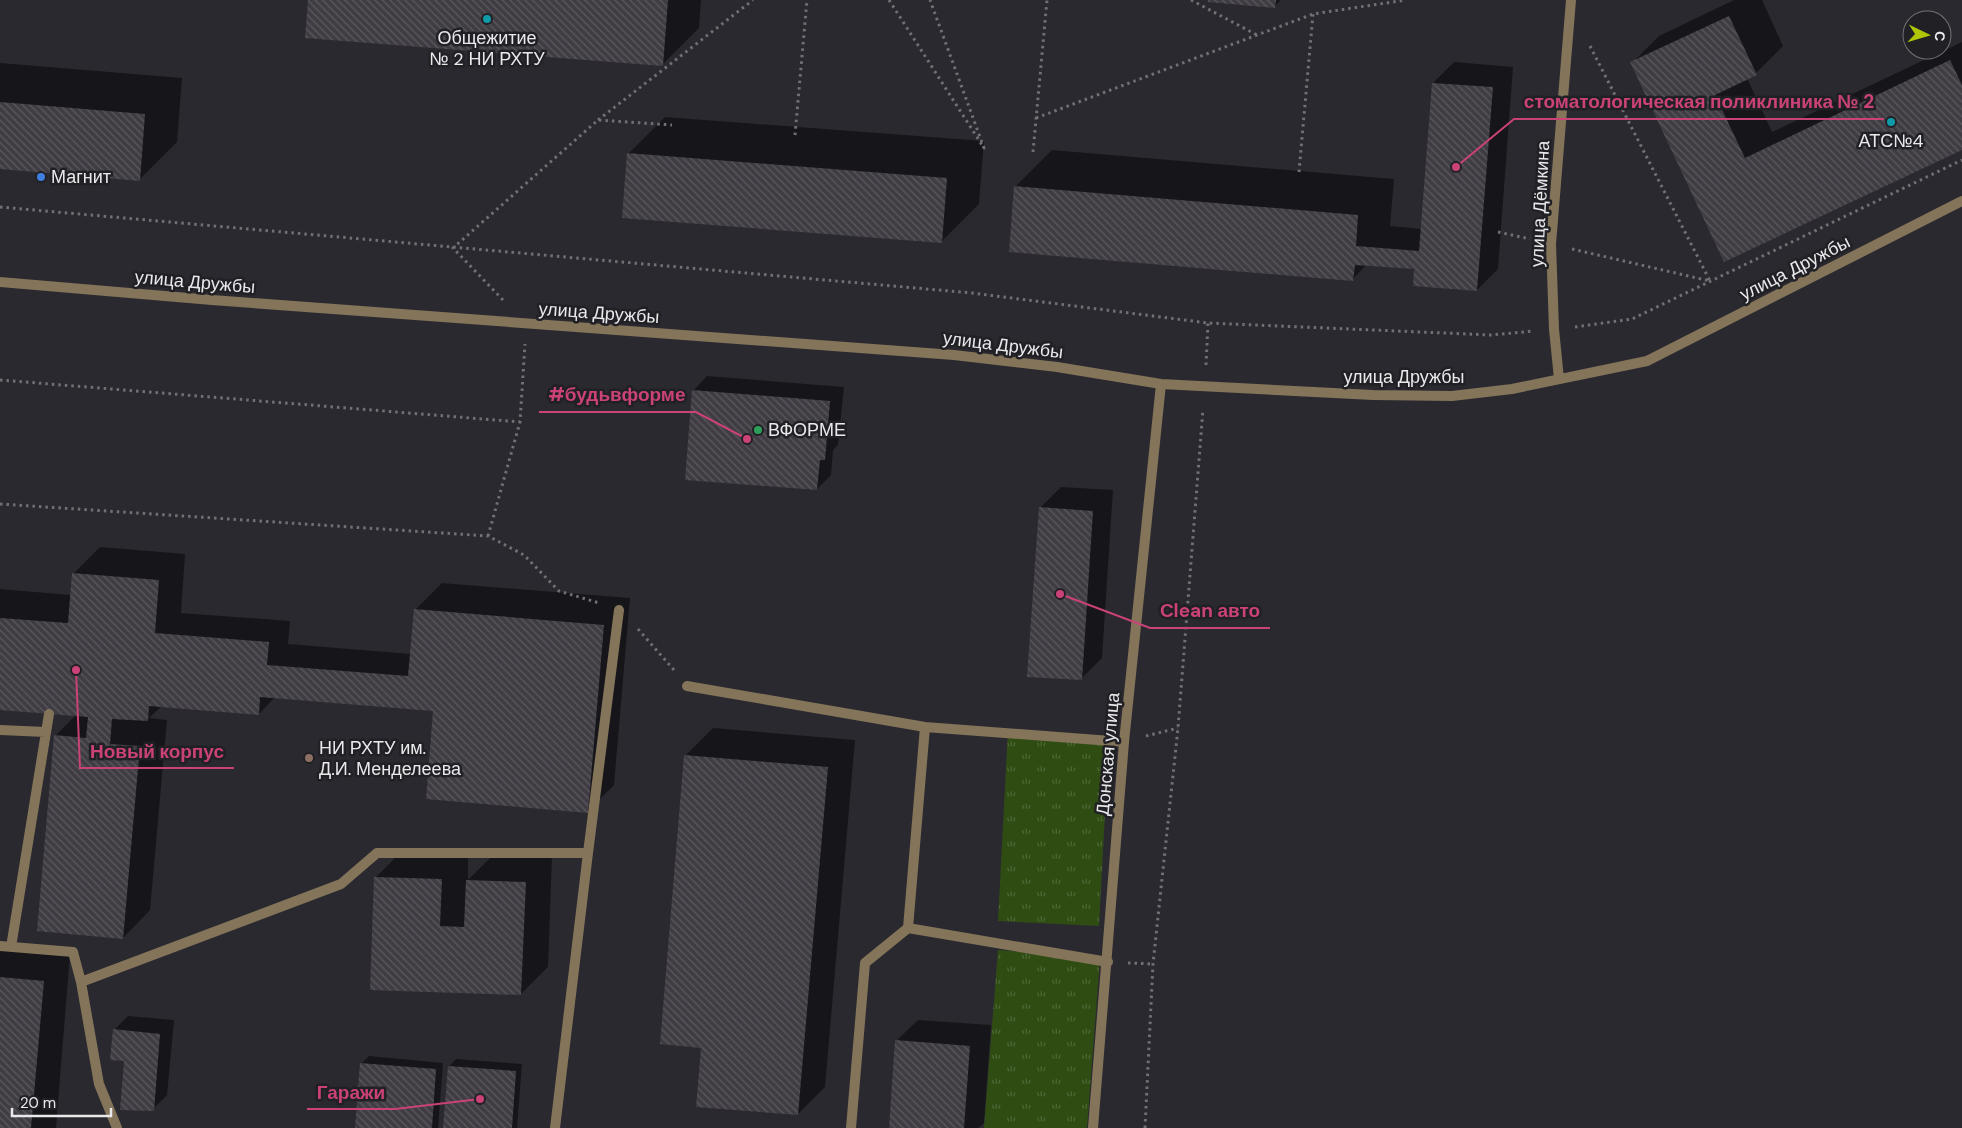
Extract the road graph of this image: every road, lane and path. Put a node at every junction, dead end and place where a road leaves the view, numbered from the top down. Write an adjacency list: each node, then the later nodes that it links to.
1 (752, 0): 13 (path)
2 (807, 0): 15 (path)
3 (889, 0): 4 (path)
4 (930, 0)
5 (1047, 0): 12 (path)
6 (1191, 0): 10 (path)
7 (1406, 0): 9 (path)
8 (1571, 0): 22 (street, улица Дёмкина)
9 (1313, 14): 10 (path); 18 (path)
10 (1258, 35): 12 (path)
11 (1588, 43): 25 (path)
12 (1036, 118): 16 (path)
13 (598, 120): 14 (path); 23 (path)
14 (672, 125)
15 (795, 134)
16 (1033, 152)
17 (1962, 160): 25 (path)
18 (1299, 172)
19 (1962, 201): 29 (street, улица Дружбы)
20 (0, 207): 23 (path)
21 (1498, 232): 22 (path)
22 (1552, 244): 25 (path); 28 (street, улица Дёмкина)
23 (453, 248): 26 (path); 27 (path)
24 (0, 282): 27 (street, улица Дружбы)
25 (1710, 282): 28 (path)
26 (1208, 323): 28 (path); 32 (path)
27 (526, 324): 31 (street, улица Дружбы); 33 (path)
28 (1554, 329): 29 (street, улица Дёмкина)
29 (1559, 379): 32 (street, улица Дружбы)
30 (0, 380): 33 (path)
31 (1161, 384): 32 (street, улица Дружбы); 43 (street, Донская улица)
32 (1204, 386): 40 (path)
33 (520, 422): 35 (path)
34 (0, 504): 35 (path)
35 (488, 536): 36 (path)
36 (619, 610): 37 (path); 44 (street)
37 (687, 686): 39 (street)
38 (49, 714): 42 (street)
39 (925, 727): 43 (street); 45 (street)
40 (1178, 728): 43 (path); 54 (path)
41 (0, 730): 42 (street)
42 (46, 732): 47 (street)
43 (1124, 742): 48 (street, Донская улица)
44 (588, 853): 49 (street); 51 (street)
45 (908, 928): 48 (street); 52 (street)
46 (0, 946): 47 (street)
47 (11, 947): 49 (street)
48 (1108, 962): 53 (street, Донская улица)
49 (81, 982): 50 (street)
50 (117, 1128)
51 (555, 1128)
52 (850, 1128)
53 (1094, 1128)
54 (1145, 1128)

